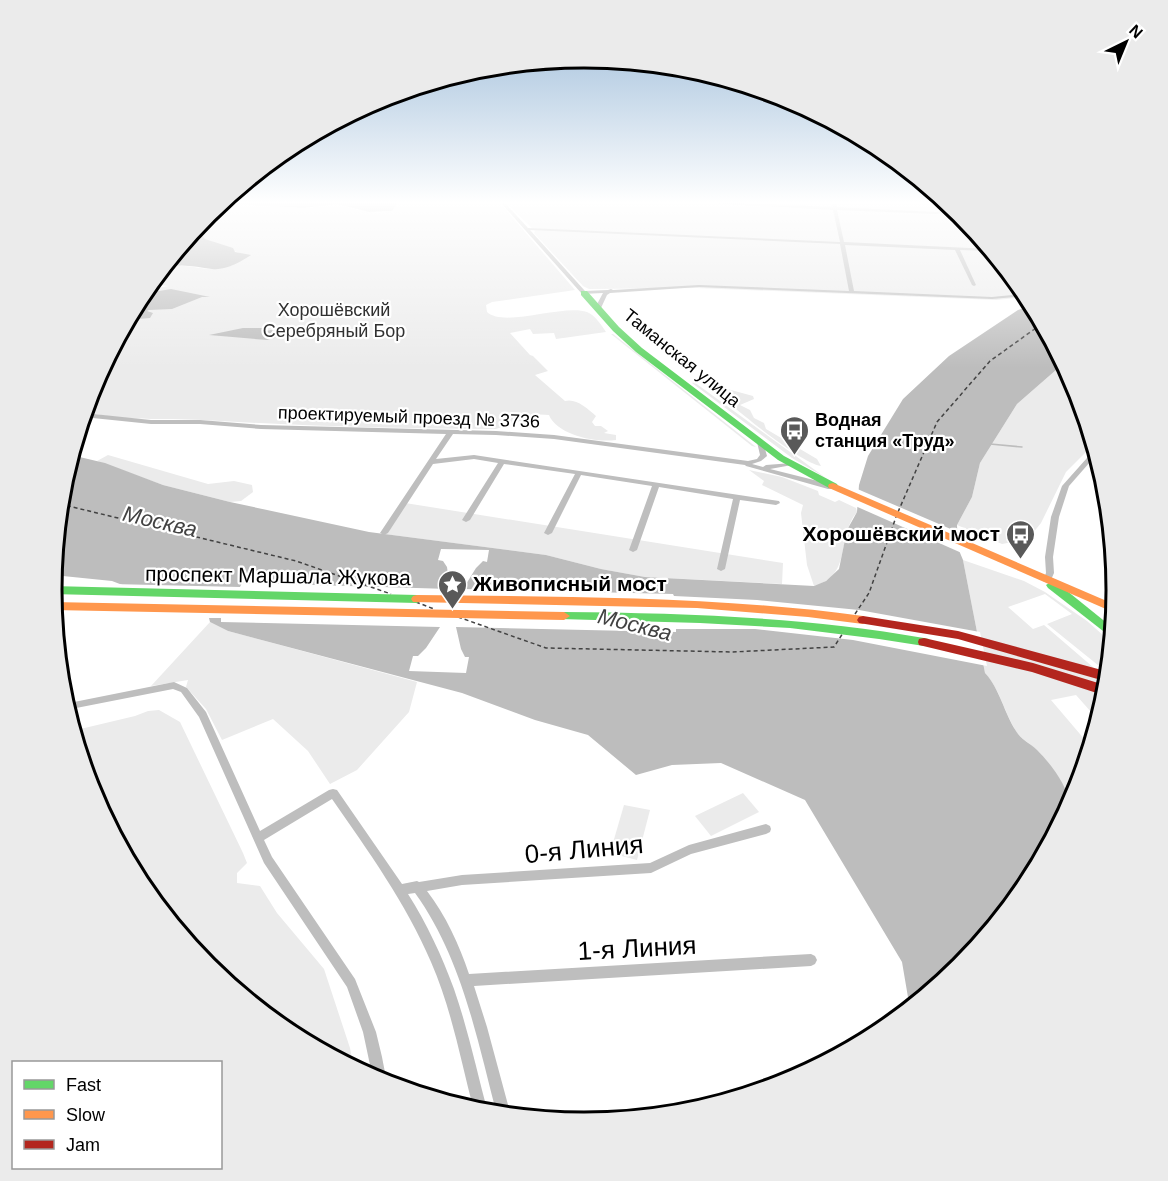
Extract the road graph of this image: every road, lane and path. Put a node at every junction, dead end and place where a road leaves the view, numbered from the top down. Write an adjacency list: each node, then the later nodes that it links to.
1 (554, 258): 9 (street, Таманская улица)
2 (847, 258): 6 (street)
3 (961, 258): 4 (street)
4 (974, 285)
5 (611, 290): 6 (street); 8 (street); 9 (street)
6 (852, 291): 7 (street)
7 (1015, 295)
8 (604, 296): 9 (street); 9 (street)
9 (593, 301): 12 (main road, Таманская улица)
10 (92, 416): 11 (street, проектируемый проезд № 3736)
11 (450, 433): 15 (street); 17 (street, проектируемый проезд № 3736)
12 (760, 442): 16 (main road, Таманская улица); 17 (street)
13 (1090, 458): 28 (street)
14 (502, 461): 15 (street); 18 (street); 23 (street)
15 (432, 462): 24 (street)
16 (787, 462): 17 (street); 20 (main road, Таманская улица)
17 (748, 464): 20 (street)
18 (579, 473): 19 (street); 25 (street)
19 (656, 485): 21 (street); 26 (street)
20 (834, 488): 28 (main road, Таманская улица)
21 (737, 497): 22 (street); 27 (street)
22 (776, 503)
23 (466, 520)
24 (384, 533)
25 (548, 533)
26 (633, 550)
27 (721, 569)
28 (1047, 580): 30 (main road); 32 (main road)
29 (62, 590): 33 (main road, проспект Маршала Жукова)
30 (1106, 605)
31 (62, 606): 34 (main road, проспект Маршала Жукова)
32 (1105, 628)
33 (1099, 675)
34 (1097, 688)
35 (75, 706): 37 (street)
36 (766, 829): 38 (street, 0-я Линия)
37 (258, 838): 39 (street); 42 (street)
38 (417, 886): 39 (street, 0-я Линия); 41 (street)
39 (400, 890): 43 (street)
40 (811, 960): 41 (street, 1-я Линия)
41 (466, 980): 44 (street)
42 (379, 1071)
43 (478, 1102)
44 (501, 1106)

